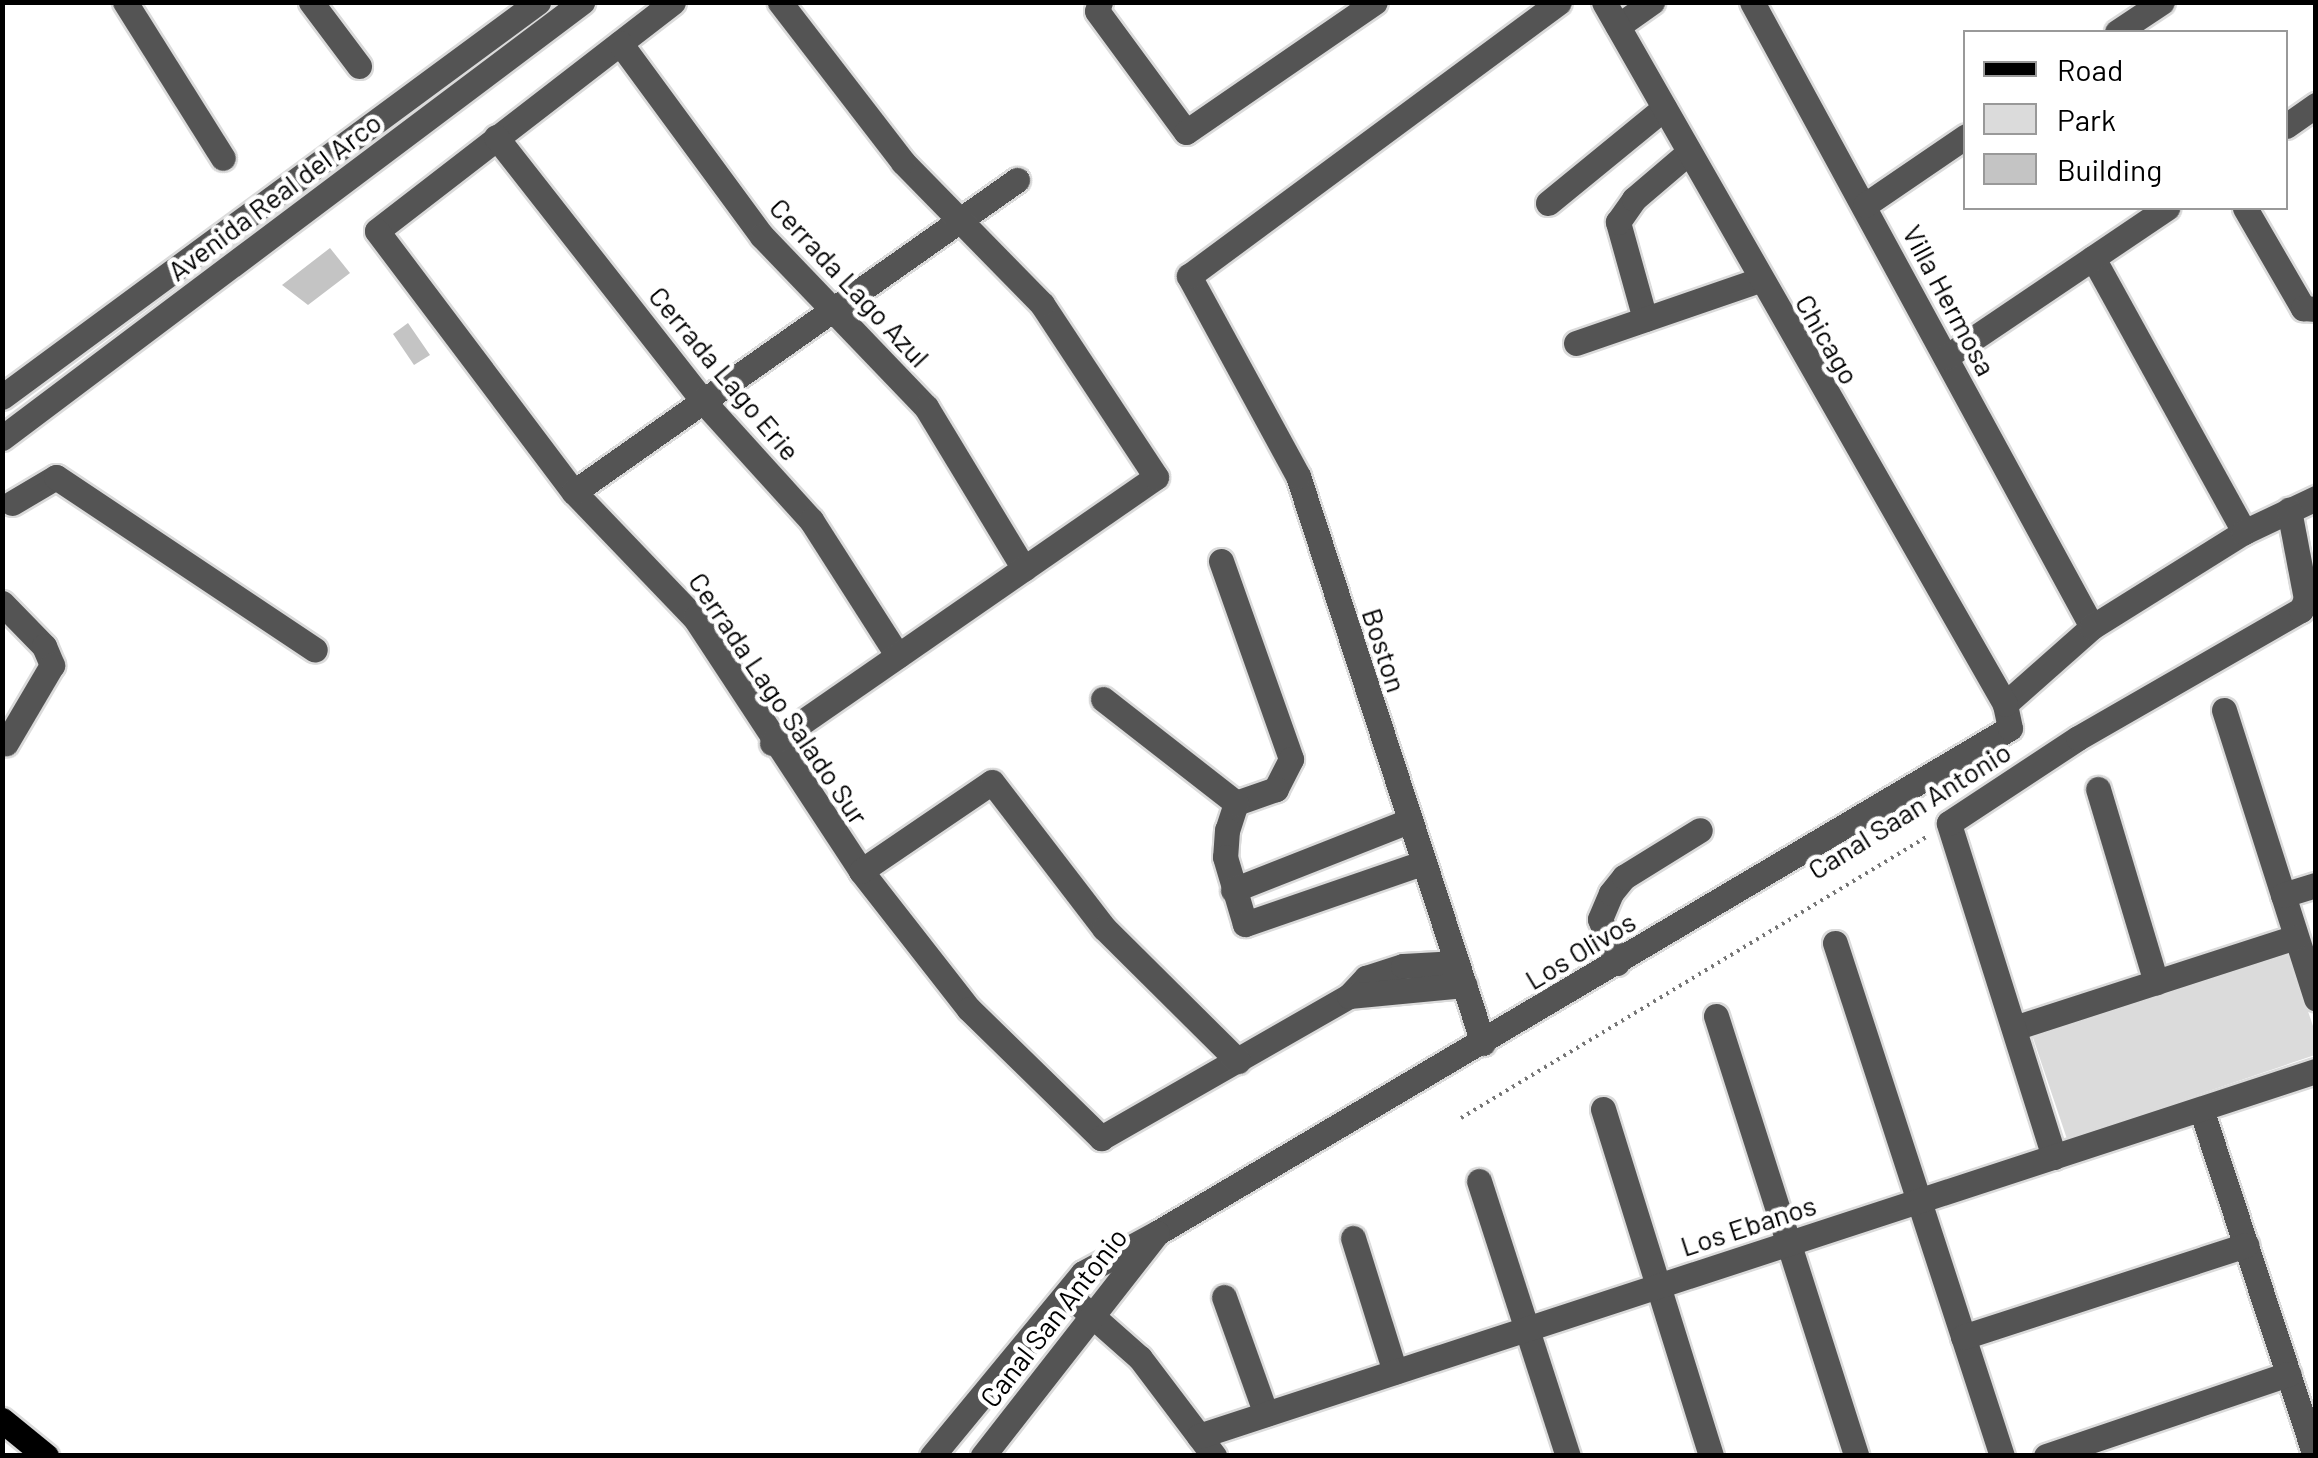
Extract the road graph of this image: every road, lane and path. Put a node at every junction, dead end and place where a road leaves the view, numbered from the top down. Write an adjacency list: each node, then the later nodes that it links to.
1 (125, 2): 24 (street)
2 (311, 2): 17 (street)
3 (538, 2): 32 (street, Avenida Real del Arco)
4 (582, 2): 34 (street, Avenida Real del Arco)
5 (673, 2): 16 (street)
6 (780, 2): 30 (street)
7 (1376, 2): 13 (street)
8 (1559, 2): 61 (street, Boston)
9 (1604, 2): 15 (street, Chicago)
10 (1652, 2): 15 (street)
11 (1752, 2): 27 (street, Villa Hermosa)
12 (2162, 2): 14 (street)
13 (1100, 3)
14 (2140, 17)
15 (1618, 26): 19 (street, Chicago)
16 (620, 43): 21 (street); 36 (street, Cerrada Lago Azul)
17 (359, 66)
18 (2316, 105): 20 (street)
19 (1664, 108): 23 (street, Chicago); 26 (street)
20 (2288, 125)
21 (496, 137): 41 (street, Cerrada Lago Erie); 43 (street, Cerrada Lago Salado Sur)
22 (1963, 138): 27 (street)
23 (1689, 152): 33 (street, Chicago); 37 (street)
24 (223, 158)
25 (1017, 180): 30 (street)
26 (1548, 203)
27 (1865, 206): 39 (street, Villa Hermosa)
28 (2164, 210): 31 (street)
29 (2247, 210): 35 (street)
30 (959, 221): 36 (street); 49 (street)
31 (2092, 258): 39 (street); 47 (street)
32 (182, 267): 34 (street); 40 (street, Avenida Real del Arco)
33 (1759, 280): 37 (street); 55 (street, Chicago)
34 (199, 290): 42 (street, Avenida Real del Arco)
35 (2316, 309)
36 (831, 311): 41 (street); 49 (street, Cerrada Lago Azul)
37 (1645, 319): 38 (street)
38 (1576, 343)
39 (1946, 357): 51 (street, Villa Hermosa)
40 (2, 397)
41 (703, 401): 43 (street); 53 (street, Cerrada Lago Erie)
42 (2, 438)
43 (574, 492): 57 (street, Cerrada Lago Salado Sur)
44 (2316, 498): 46 (street)
45 (6, 500): 52 (street)
46 (2289, 510): 47 (street); 62 (street, Canal Saan Antonio)
47 (2244, 532): 51 (street)
48 (1221, 561): 60 (street)
49 (1024, 569): 53 (street)
50 (2, 603): 58 (street)
51 (2092, 627): 55 (street)
52 (314, 650)
53 (898, 656): 57 (street)
54 (1104, 699): 60 (street)
55 (2006, 704): 71 (street, Los Olivos)
56 (2224, 710): 68 (street)
57 (772, 742): 65 (street, Cerrada Lago Salado Sur)
58 (6, 743)
59 (2098, 789): 73 (street)
60 (1236, 803): 67 (street)
61 (1408, 821): 64 (street, Boston); 67 (street)
62 (1949, 823): 76 (street); 82 (path, Canal Saan Antonio)
63 (1700, 830): 71 (street)
64 (1422, 863): 67 (street); 72 (street, Boston)
65 (861, 871): 78 (street, Cerrada Lago Salado Sur); 78 (street)
66 (2316, 885): 68 (street)
67 (1232, 890)
68 (2283, 895): 69 (street)
69 (2296, 937): 73 (street); 74 (street)
70 (1836, 943): 85 (street)
71 (1617, 963): 77 (street, Los Olivos)
72 (1461, 974): 77 (street, Boston); 78 (street)
73 (2156, 982): 76 (street)
74 (2316, 999)
75 (1716, 1016): 88 (street)
76 (2014, 1028): 83 (street)
77 (1483, 1043): 86 (street, Los Olivos)
78 (1238, 1061)
79 (2316, 1072): 81 (street, Los Ebanos)
80 (1603, 1109): 90 (street)
81 (2201, 1109): 83 (street, Los Ebanos); 89 (street)
82 (1461, 1118)
83 (2054, 1157): 85 (street, Los Ebanos)
84 (1479, 1181): 94 (street)
85 (1918, 1201): 88 (street, Los Ebanos); 95 (street)
86 (1158, 1233): 91 (street, Canal San Antonio); 93 (street, Canal San Antonio)
87 (1353, 1238): 96 (street)
88 (1787, 1244): 90 (street, Los Ebanos); 106 (street)
89 (2246, 1245): 95 (street); 97 (street)
90 (1656, 1287): 94 (street, Los Ebanos); 105 (street)
91 (1065, 1292): 93 (street); 102 (street, Canal San Antonio)
92 (1224, 1297): 98 (street)
93 (1092, 1316): 100 (street); 103 (street, Canal San Antonio)
94 (1528, 1329): 96 (street, Los Ebanos); 104 (street)
95 (1963, 1338): 107 (street)
96 (1395, 1372): 98 (street, Los Ebanos)
97 (2288, 1374): 108 (street); 109 (street)
98 (1266, 1414): 100 (street, Los Ebanos)
99 (2, 1420): 101 (main road)
100 (1207, 1446)
101 (46, 1456)
102 (932, 1456)
103 (984, 1456)
104 (1568, 1456)
105 (1711, 1456)
106 (1856, 1456)
107 (2002, 1456)
108 (2046, 1456)
109 (2315, 1456)

